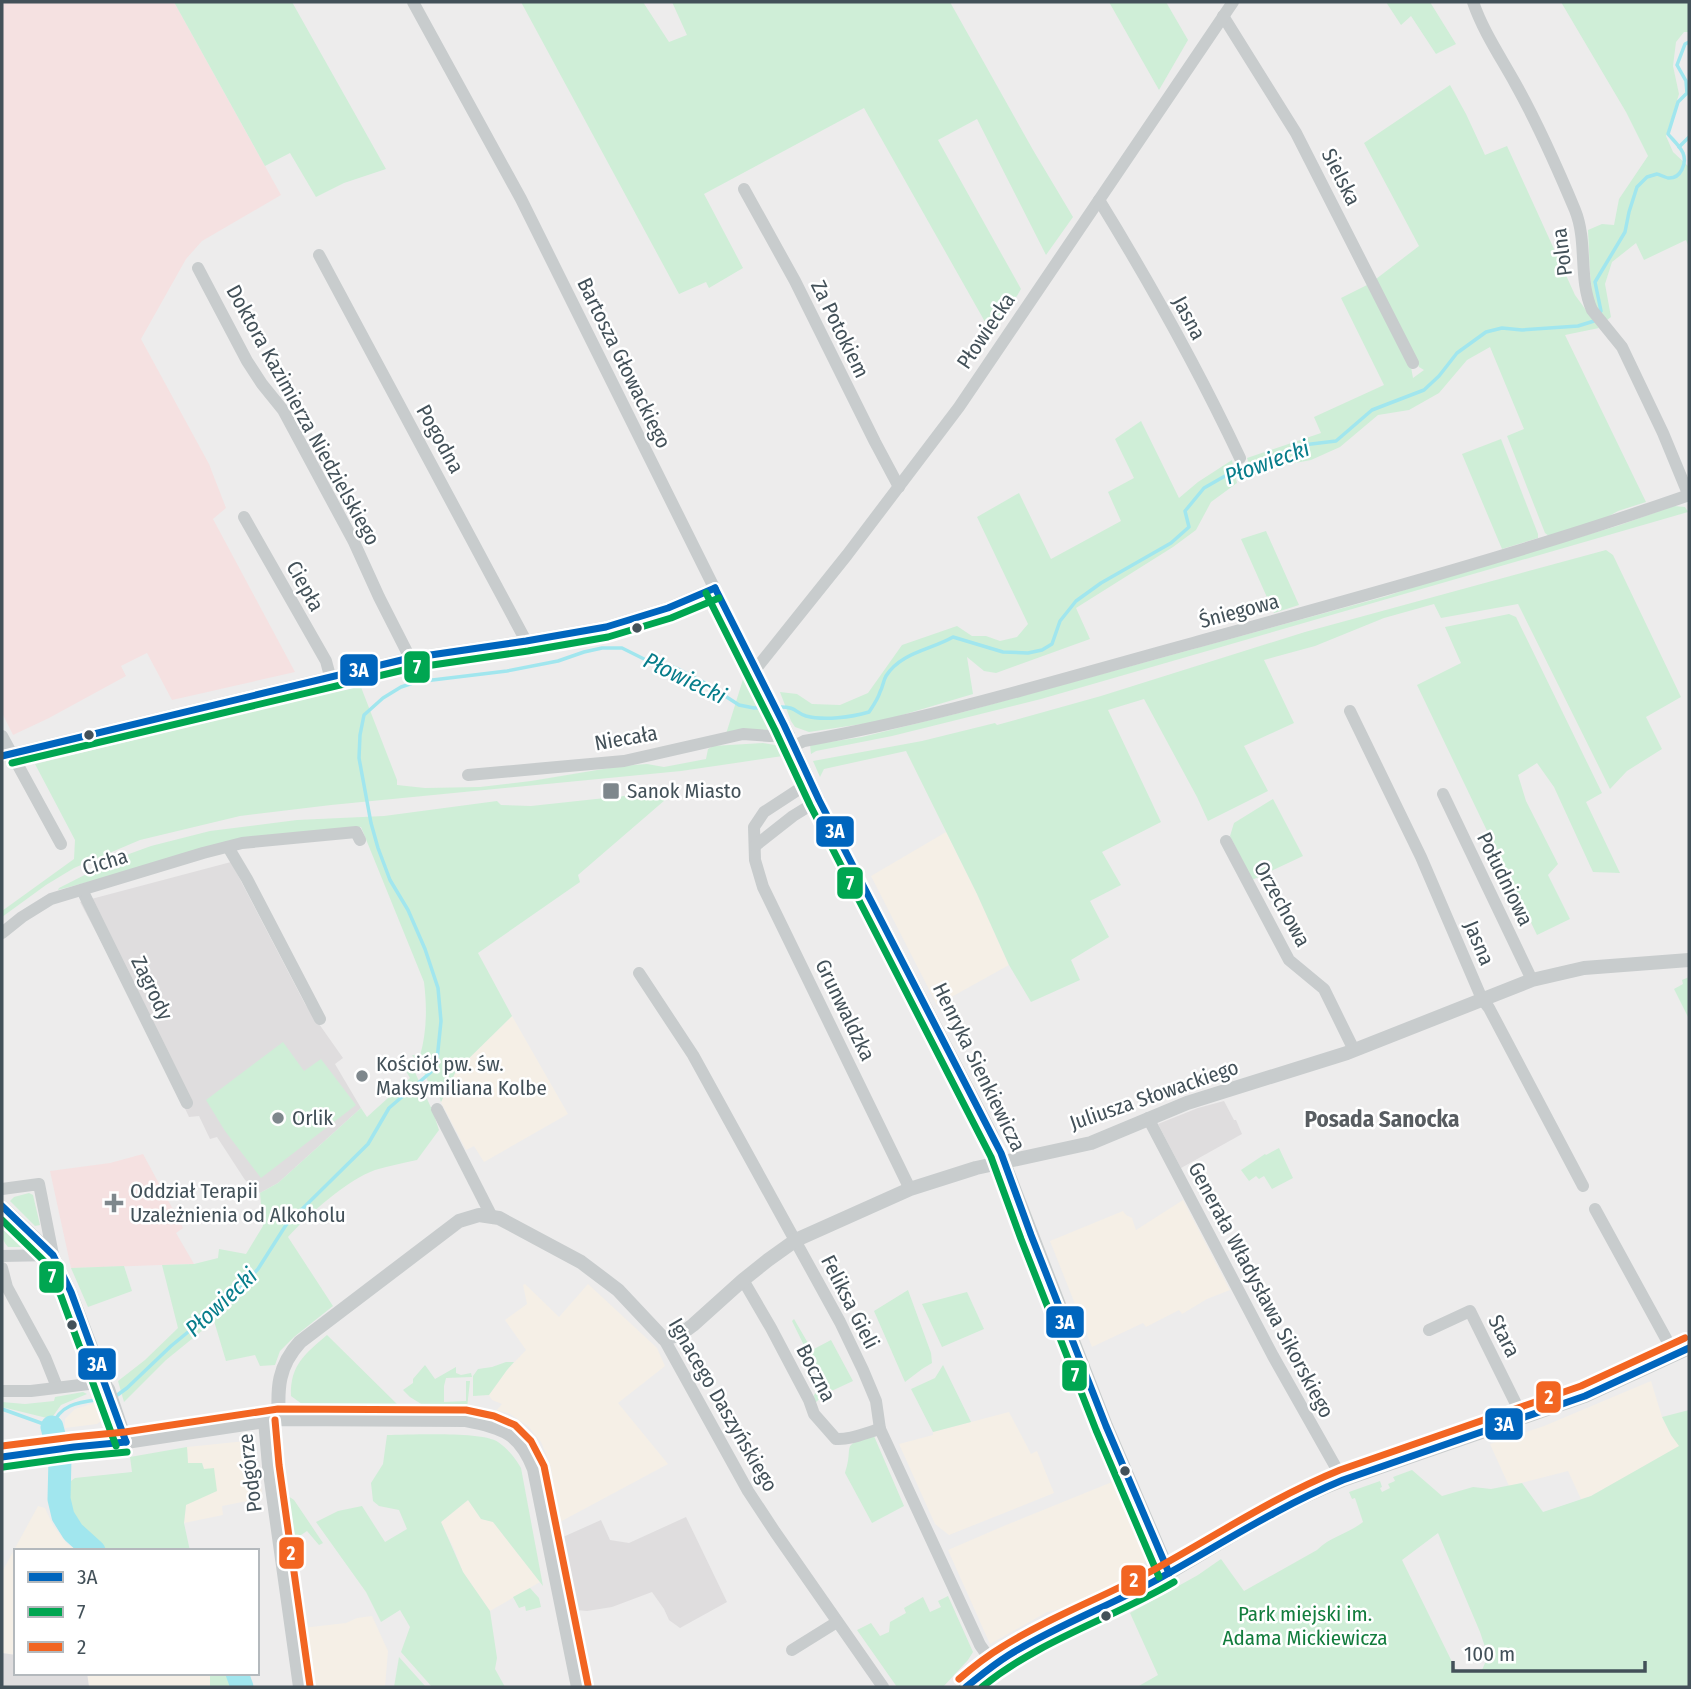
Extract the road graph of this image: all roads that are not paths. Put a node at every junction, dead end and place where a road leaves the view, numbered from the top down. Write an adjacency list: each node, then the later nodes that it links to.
1 (414, 2): 14 (street, Bartosza Głowackiego)
2 (1233, 2): 4 (street, Płowiecka)
3 (1473, 2): 12 (street, Polna)
4 (1223, 16): 6 (street, Płowiecka); 9 (street, Sielska)
5 (744, 189): 11 (street, Za Potokiem)
6 (1098, 200): 10 (street, Jasna); 11 (street, Płowiecka)
7 (319, 255): 15 (street, Pogodna)
8 (198, 268): 16 (street, Doktora Kazimierza Niedzielskiego)
9 (1413, 363)
10 (1240, 458)
11 (899, 487): 17 (street, Płowiecka)
12 (1689, 495): 20 (street, Śniegowa)
13 (244, 517): 18 (street, Ciepła)
14 (715, 588): 15 (street); 17 (street, Bartosza Głowackiego)
15 (526, 641): 16 (street)
16 (410, 658): 18 (street)
17 (755, 670): 20 (street, Bartosza Głowackiego)
18 (330, 676): 22 (street)
19 (1350, 710): 37 (street, Jasna)
20 (789, 735): 23 (street, Niecała); 24 (street, Henryka Sienkiewicza)
21 (2, 736): 22 (street)
22 (6, 755): 29 (street)
23 (468, 775)
24 (810, 782): 26 (street, Henryka Sienkiewicza); 30 (street, Grunwaldzka)
25 (1443, 794): 36 (street, Południowa)
26 (819, 800): 30 (street); 43 (street, Henryka Sienkiewicza)
27 (360, 840): 31 (street, Cicha)
28 (1226, 841): 39 (street, Orzechowa)
29 (61, 844)
30 (755, 846): 46 (street, Grunwaldzka)
31 (228, 847): 32 (street, Cicha); 38 (street)
32 (82, 890): 33 (street, Cicha); 40 (street, Zagrody)
33 (2, 933)
34 (1689, 960): 36 (street, Juliusza Słowackiego)
35 (639, 973): 50 (street, Feliksa Gieli)
36 (1532, 980): 37 (street, Juliusza Słowackiego)
37 (1482, 999): 39 (street, Juliusza Słowackiego); 44 (street, Jasna)
38 (320, 1019)
39 (1354, 1050): 42 (street, Juliusza Słowackiego)
40 (187, 1103)
41 (437, 1109): 49 (street)
42 (1148, 1118): 43 (street, Juliusza Słowackiego); 67 (street, Generała Władysława Sikorskiego)
43 (1003, 1163): 46 (street, Juliusza Słowackiego); 68 (street, Henryka Sienkiewicza)
44 (1583, 1186)
45 (2, 1189): 51 (street)
46 (911, 1189): 50 (street, Juliusza Słowackiego)
47 (2, 1206): 51 (street)
48 (1595, 1209): 58 (street)
49 (491, 1215): 56 (street, Ignacego Daszyńskiego); 63 (street)
50 (796, 1240): 54 (street, Juliusza Słowackiego); 64 (street, Feliksa Gieli)
51 (53, 1255): 52 (street); 59 (street)
52 (2, 1256)
53 (2, 1268): 60 (street)
54 (743, 1280): 56 (street, Juliusza Słowackiego); 64 (street, Boczna)
55 (1429, 1330): 62 (street, Stara)
56 (664, 1339): 69 (street, Ignacego Daszyńskiego)
57 (1689, 1349): 58 (street)
58 (1675, 1355): 62 (street)
59 (106, 1386): 60 (street); 65 (street)
60 (57, 1387): 61 (street)
61 (2, 1391)
62 (1523, 1418): 67 (street)
63 (272, 1420): 65 (street); 72 (street, Podgórze); 73 (street)
64 (880, 1429): 71 (street, Feliksa Gieli)
65 (126, 1442): 66 (street)
66 (2, 1457)
67 (1343, 1480): 68 (street)
68 (1169, 1573): 71 (street)
69 (837, 1622): 70 (street); 74 (street, Ignacego Daszyńskiego)
70 (792, 1650)
71 (994, 1665): 75 (street)
72 (300, 1687)
73 (578, 1687)
74 (883, 1687)
75 (966, 1687)

